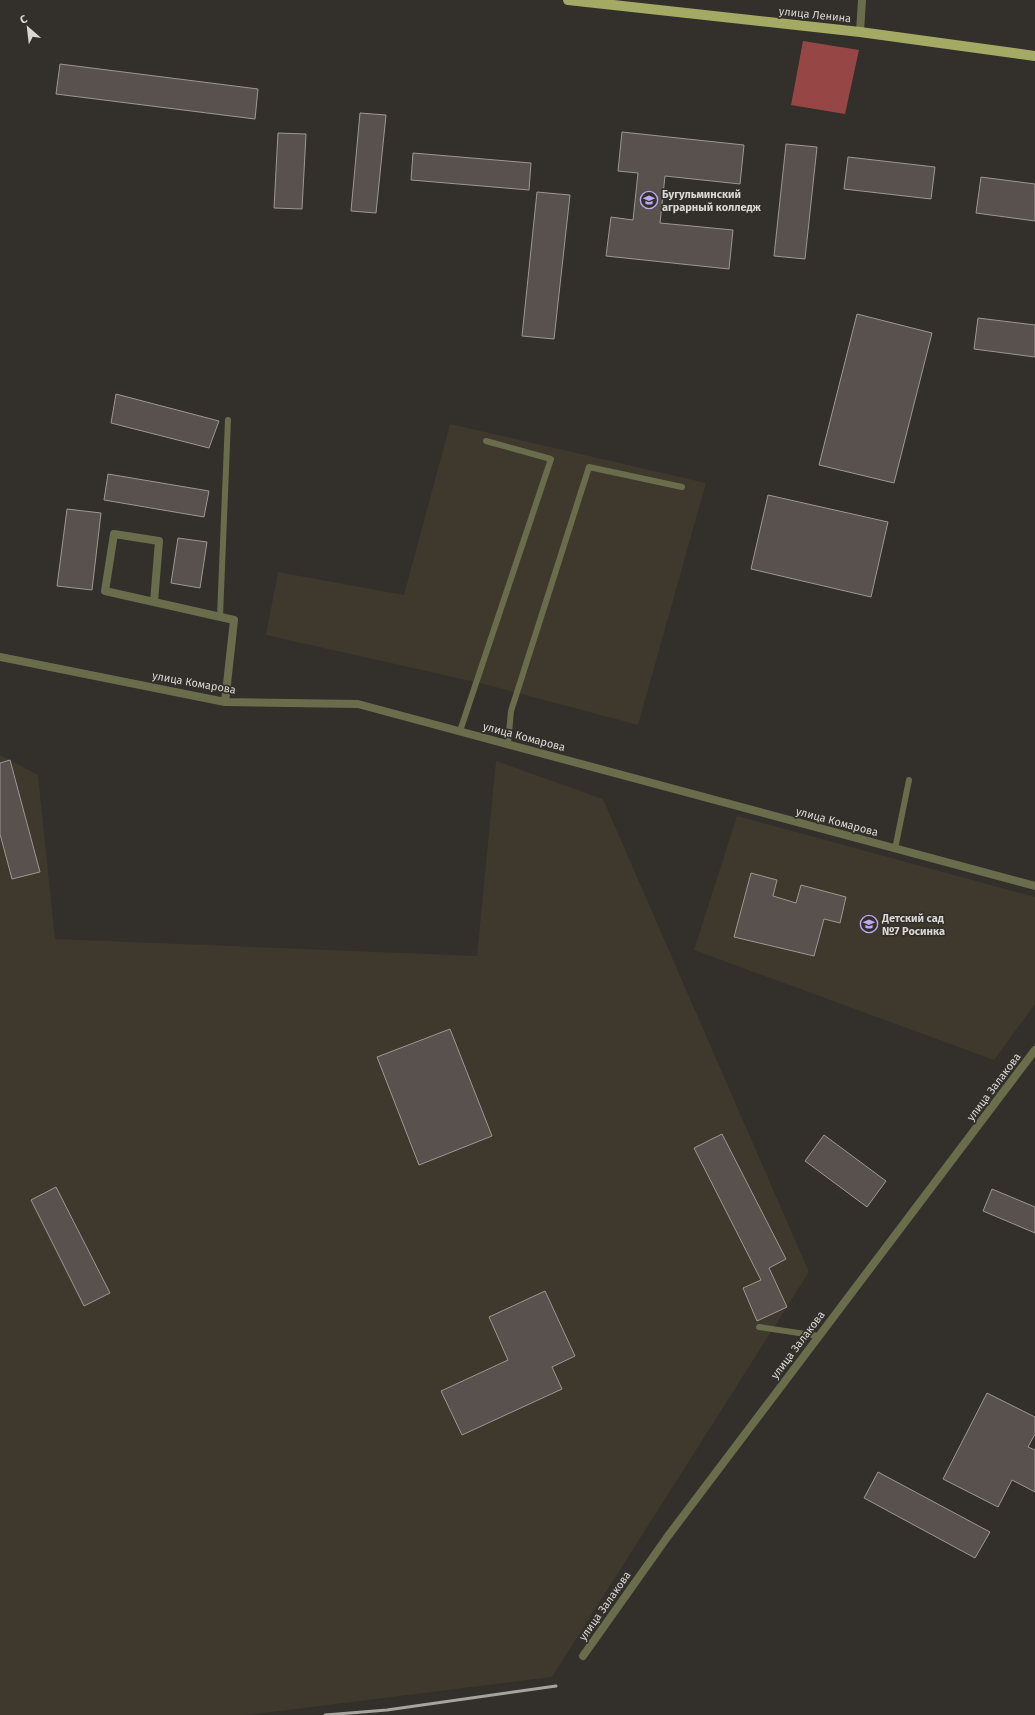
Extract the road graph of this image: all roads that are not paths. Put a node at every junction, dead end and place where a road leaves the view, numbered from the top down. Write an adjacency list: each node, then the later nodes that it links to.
1 (568, 0): 3 (main road, улица Ленина)
2 (862, 0): 3 (street)
3 (860, 32): 4 (main road, улица Ленина)
4 (1035, 56)
5 (228, 420): 9 (lane)
6 (486, 441): 12 (lane)
7 (682, 487): 13 (lane)
8 (154, 602): 8 (street); 9 (street)
9 (220, 616): 11 (street)
10 (0, 657): 11 (street, улица Комарова)
11 (225, 702): 12 (street, улица Комарова)
12 (460, 731): 13 (street, улица Комарова)
13 (508, 744): 15 (street, улица Комарова)
14 (909, 780): 15 (lane)
15 (895, 848): 16 (street, улица Комарова)
16 (1035, 886)
17 (1035, 1050): 19 (street, улица Залакова)
18 (759, 1327): 19 (lane)
19 (819, 1336): 20 (street, улица Залакова)
20 (583, 1656)

